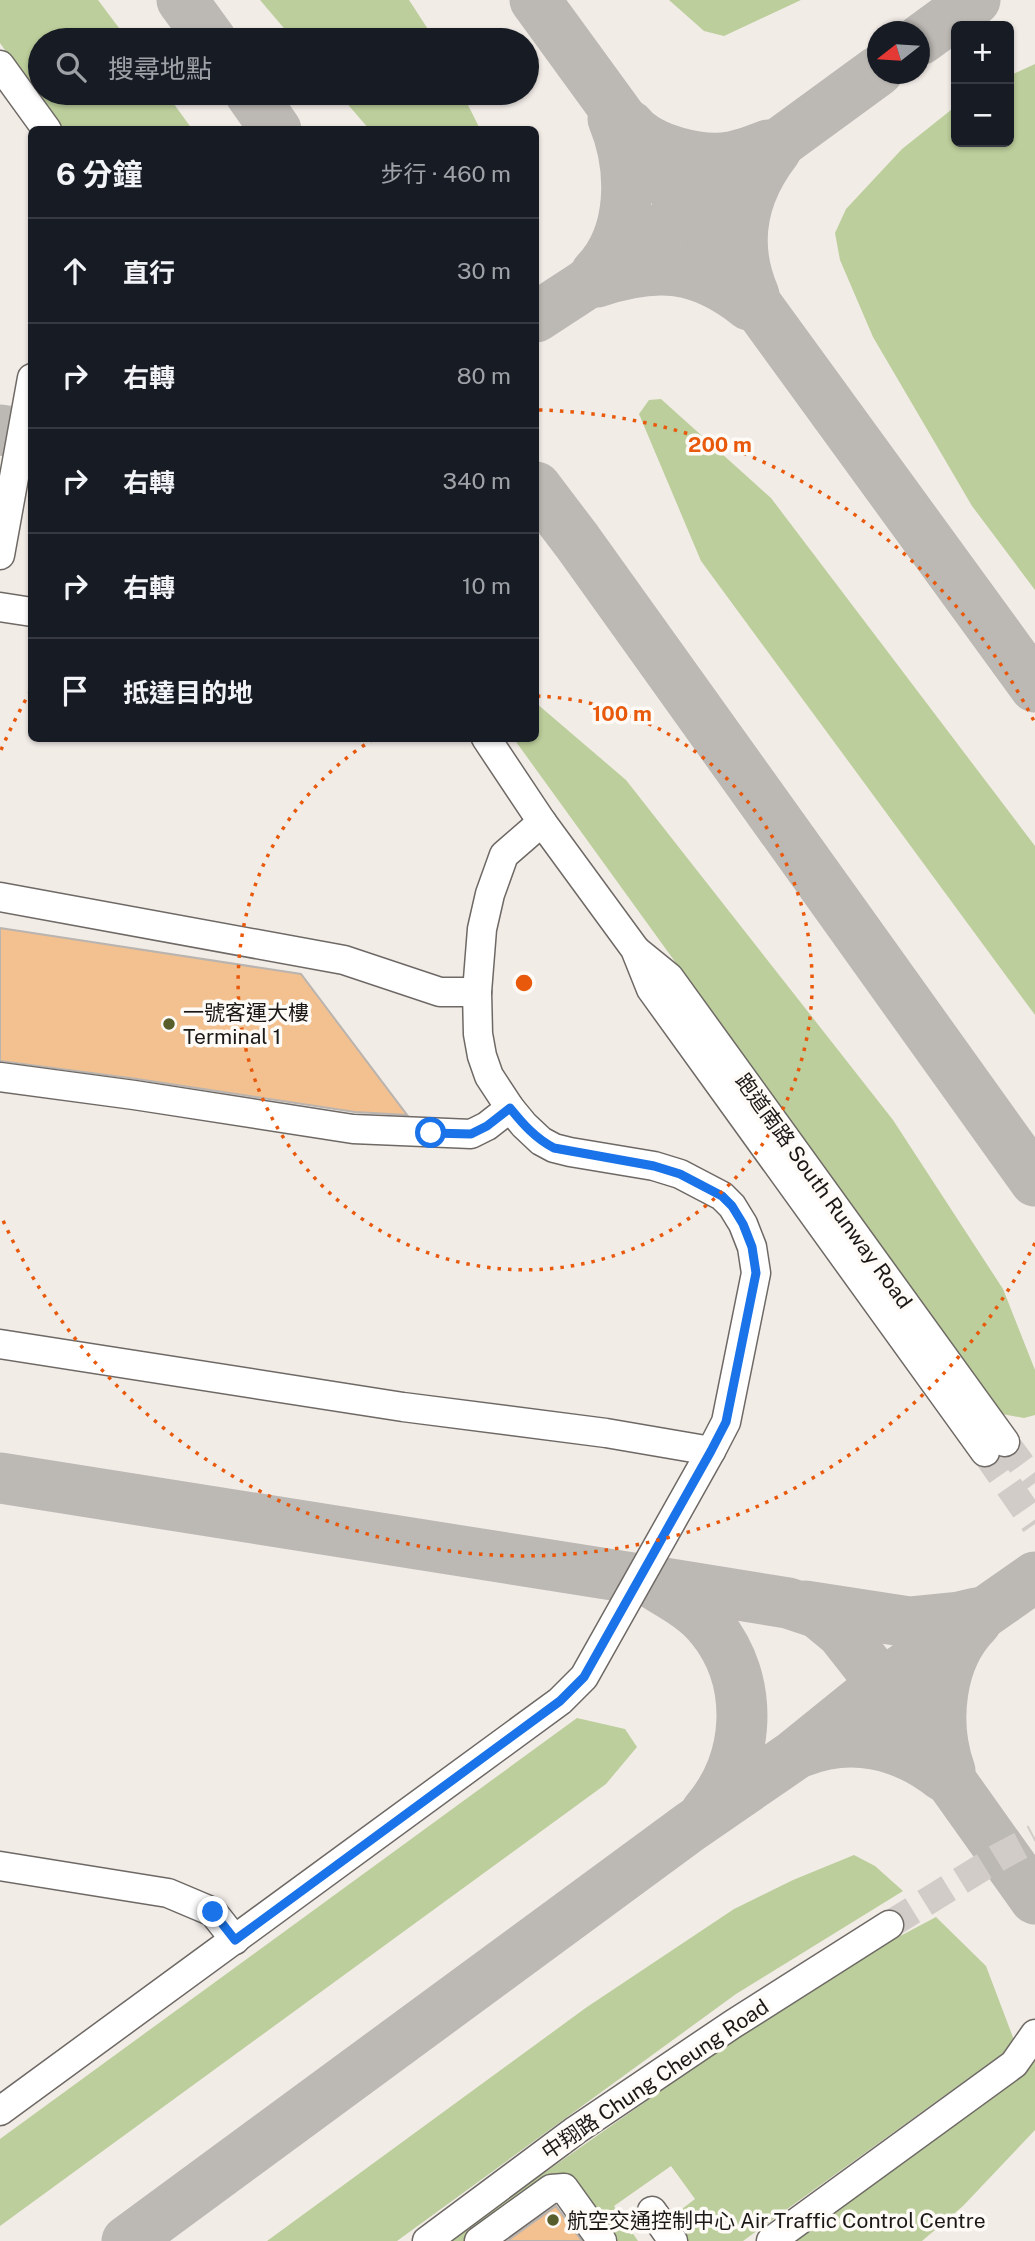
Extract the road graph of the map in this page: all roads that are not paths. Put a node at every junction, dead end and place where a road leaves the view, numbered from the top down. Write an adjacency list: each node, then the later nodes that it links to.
1 (0, 65): 2 (lane)
2 (28, 104)
3 (29, 105): 4 (lane)
4 (44, 126)
5 (28, 400): 6 (lane)
6 (0, 555)
7 (0, 607): 8 (lane)
8 (28, 611)
9 (489, 742): 10 (lane, 跑道南路 South Runway Road)
10 (542, 822): 12 (lane); 16 (lane, 跑道南路 South Runway Road)
11 (0, 897): 12 (lane)
12 (477, 992): 14 (lane)
13 (0, 1077): 14 (lane)
14 (510, 1108): 17 (lane)
15 (0, 1344): 17 (lane)
16 (995, 1447)
17 (711, 1451): 20 (lane)
18 (0, 1866): 20 (lane)
19 (889, 1925): 24 (lane, 中翔路 Chung Cheung Road)
20 (235, 1940): 22 (lane)
21 (1035, 2034): 28 (lane)
22 (0, 2112)
23 (652, 2211): 27 (lane)
24 (427, 2241)
25 (480, 2241): 26 (lane)
26 (602, 2241)
27 (673, 2241)
28 (771, 2241)

